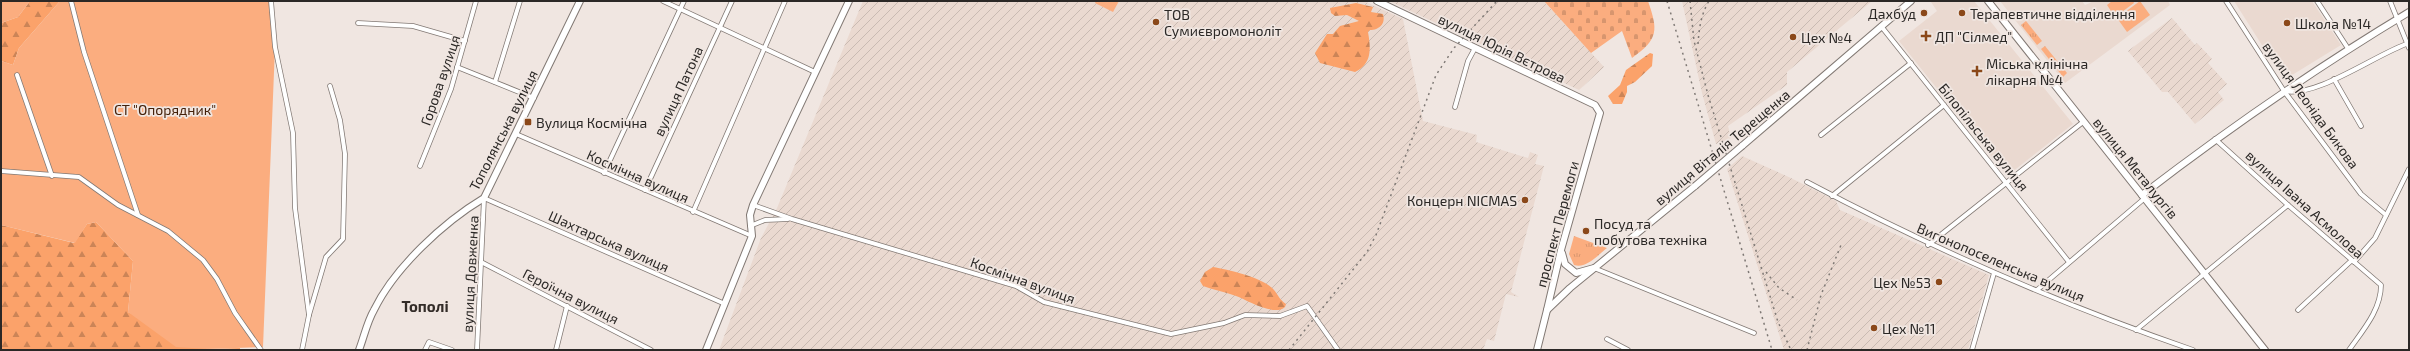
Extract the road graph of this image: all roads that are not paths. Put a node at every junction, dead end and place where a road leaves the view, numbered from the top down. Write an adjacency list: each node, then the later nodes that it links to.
1 (71, 1): 59 (street)
2 (271, 1): 77 (street)
3 (476, 1): 23 (street, Горова вулиця)
4 (520, 1): 33 (street)
5 (580, 1): 36 (street, Тополянська вулиця)
6 (663, 1): 17 (street)
7 (684, 1): 17 (street)
8 (732, 1): 22 (street, вулиця Патона)
9 (785, 1): 25 (street)
10 (849, 1): 30 (street)
11 (1377, 1): 26 (street, вулиця Юрія Вєтрова)
12 (1911, 1): 21 (street, вулиця Віталія Терещенка)
13 (1988, 1): 40 (street, вулиця Металургів)
14 (2226, 1): 35 (street, вулиця Леоніда Бикова)
15 (2317, 1): 27 (street)
16 (2390, 1): 19 (street)
17 (680, 9): 22 (street); 48 (street)
18 (2409, 12): 19 (street)
19 (2396, 19): 24 (street); 27 (street)
20 (358, 23): 23 (street)
21 (1881, 26): 28 (street, Білопільська вулиця); 69 (street, вулиця Віталія Терещенка, bridge)
22 (719, 27): 25 (street); 52 (street, вулиця Патона)
23 (465, 41): 29 (street, Горова вулиця)
24 (2408, 45): 32 (street)
25 (764, 48): 30 (street); 58 (street)
26 (1474, 48): 37 (street, вулиця Юрія Вєтрова); 39 (street)
27 (2349, 50): 35 (street)
28 (1911, 63): 38 (street, Білопільська вулиця); 43 (street)
29 (457, 67): 33 (street); 45 (street, Горова вулиця)
30 (815, 72): 56 (street)
31 (17, 75): 49 (street)
32 (2334, 79): 35 (street); 41 (street)
33 (496, 82): 36 (street)
34 (330, 86): 77 (street)
35 (2284, 91): 44 (street); 60 (street, вулиця Леоніда Бикова)
36 (534, 98): 42 (street, Тополянська вулиця)
37 (1595, 105): 65 (street, проспект Перемоги)
38 (1944, 105): 51 (street, Білопільська вулиця); 53 (street)
39 (1455, 107)
40 (2083, 122): 51 (street); 54 (street, вулиця Металургів)
41 (2361, 126)
42 (516, 134): 48 (street, Космічна вулиця); 55 (street, Тополянська вулиця)
43 (1820, 135)
44 (2215, 138): 54 (street); 57 (street, вулиця Івана Асмолова)
45 (420, 166)
46 (2409, 169): 60 (street)
47 (1, 171): 49 (street)
48 (604, 173): 52 (street, Космічна вулиця)
49 (52, 176): 59 (street)
50 (1807, 182): 53 (street, Вигонопоселенська вулиця)
51 (2007, 183): 64 (street); 67 (street, Білопільська вулиця)
52 (645, 190): 58 (street, Космічна вулиця)
53 (1832, 196): 64 (street, Вигонопоселенська вулиця)
54 (2143, 196): 67 (street); 71 (street, вулиця Металургів)
55 (484, 198): 66 (street, вулиця Довженка); 73 (street, Шахтарська вулиця); 83 (street, Тополянська вулиця)
56 (753, 205): 61 (street, Космічна вулиця); 62 (street)
57 (2288, 205): 68 (street, вулиця Івана Асмолова); 71 (street)
58 (693, 212): 63 (street, Космічна вулиця)
59 (138, 215): 81 (street)
60 (2386, 215): 68 (street)
61 (792, 219): 62 (street); 90 (street, Космічна вулиця)
62 (750, 226): 63 (street)
63 (752, 236): 73 (street)
64 (1928, 245): 70 (street, Вигонопоселенська вулиця)
65 (1561, 250): 69 (street); 75 (street, проспект Перемоги)
66 (481, 262): 74 (street, Героїчна вулиця); 86 (street, вулиця Довженка)
67 (2069, 262): 72 (street)
68 (2353, 262): 76 (street); 96 (street, вулиця Івана Асмолова)
69 (1594, 268): 75 (street, вулиця Віталія Терещенка); 79 (street)
70 (1994, 273): 72 (street, Вигонопоселенська вулиця); 93 (street)
71 (2205, 273): 78 (street); 95 (street, вулиця Металургів)
72 (2037, 290): 78 (street, Вигонопоселенська вулиця)
73 (725, 304): 89 (street)
74 (567, 306): 87 (street); 88 (street, Героїчна вулиця)
75 (1547, 310): 91 (street, проспект Перемоги)
76 (2298, 310)
77 (309, 315): 82 (street)
78 (2136, 330): 94 (street, Вигонопоселенська вулиця)
79 (1754, 333)
80 (1607, 339): 92 (street)
81 (261, 350)
82 (302, 350)
83 (360, 350)
84 (425, 350): 85 (street)
85 (452, 350)
86 (477, 350)
87 (556, 350)
88 (651, 350)
89 (706, 350)
90 (1338, 350)
91 (1537, 350)
92 (1628, 350)
93 (1972, 350)
94 (2193, 350)
95 (2265, 350)
96 (2349, 350)

